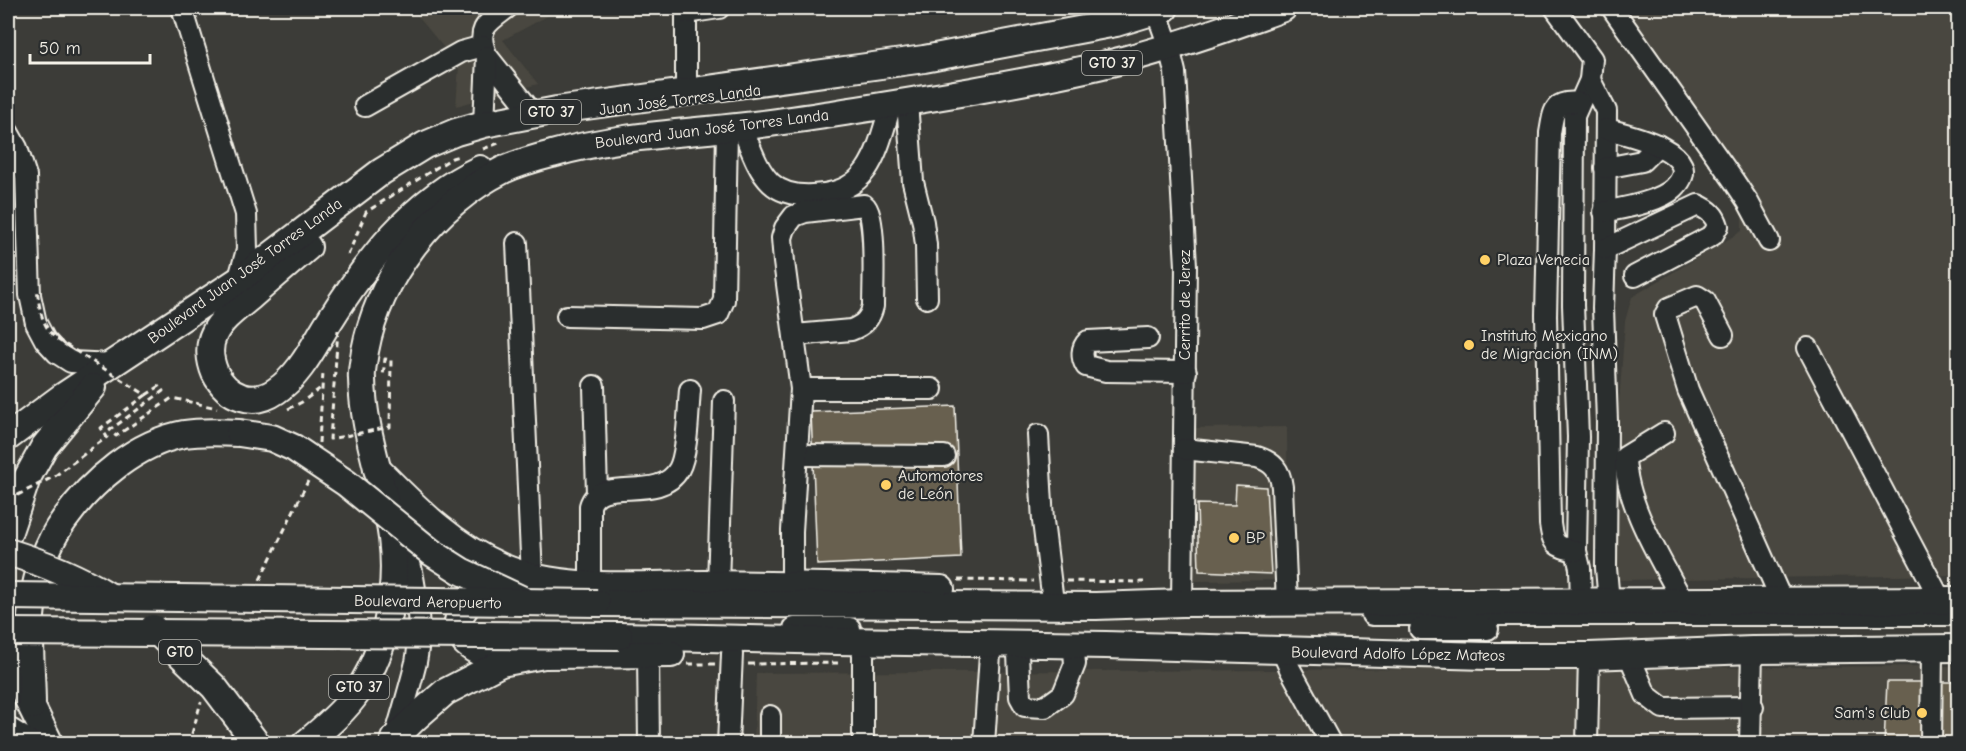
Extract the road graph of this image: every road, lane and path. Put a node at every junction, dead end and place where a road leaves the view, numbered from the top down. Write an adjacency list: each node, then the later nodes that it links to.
1 (182, 8): 35 (street)
2 (507, 8): 11 (street)
3 (720, 8): 8 (street)
4 (1283, 8): 10 (main road, Boulevard Juan José Torres Landa / GTO 37)
5 (1555, 8): 12 (street)
6 (1612, 8): 30 (street)
7 (1160, 9): 9 (main road, Boulevard Juan José Torres Landa / GTO 37); 10 (street, Cerrito de Jerez)
8 (686, 10): 13 (street)
9 (1125, 13): 13 (main road, Boulevard Juan José Torres Landa / GTO 37)
10 (1169, 47): 15 (main road, Boulevard Juan José Torres Landa / GTO 37); 52 (street, Cerrito de Jerez)
11 (485, 51): 16 (street); 17 (street); 18 (street)
12 (1590, 80): 14 (street); 20 (street)
13 (686, 92): 17 (main road, Boulevard Juan José Torres Landa / GTO 37)
14 (1579, 103): 38 (street); 39 (street)
15 (899, 104): 19 (main road, Boulevard Juan José Torres Landa / GTO 37); 19 (street); 37 (street)
16 (365, 106)
17 (534, 115): 18 (main road, Boulevard Juan José Torres Landa / GTO 37)
18 (484, 124): 28 (main road, Boulevard Juan José Torres Landa / GTO 37)
19 (734, 128): 23 (main road, Boulevard Juan José Torres Landa / GTO 37); 41 (street)
20 (1606, 129): 24 (street); 27 (street)
21 (8, 135): 50 (street)
22 (507, 141): 25 (path)
23 (583, 146): 42 (main road); 73 (main road, Boulevard Juan José Torres Landa / GTO 37)
24 (1658, 146): 27 (street); 29 (street)
25 (474, 151)
26 (463, 155): 33 (path)
27 (1605, 168): 29 (street)
28 (381, 172): 35 (main road, Boulevard Juan José Torres Landa / GTO 37); 42 (main road)
29 (1604, 212): 32 (street)
30 (1769, 241)
31 (517, 243): 80 (street)
32 (1605, 249): 34 (street); 40 (street)
33 (346, 262)
34 (1635, 276)
35 (239, 280): 42 (street); 50 (main road, Boulevard Juan José Torres Landa / GTO 37)
36 (46, 289): 59 (path, bridge)
37 (927, 298)
38 (1546, 305): 39 (street); 78 (street)
39 (1573, 305): 40 (street); 66 (street)
40 (1603, 308): 67 (street)
41 (567, 316)
42 (225, 318)
43 (338, 330): 53 (path, bridge)
44 (1723, 334): 90 (street)
45 (795, 335): 45 (street); 56 (street)
46 (1148, 338): 52 (street)
47 (66, 339): 48 (path)
48 (79, 348)
49 (1808, 348): 94 (street)
50 (113, 364): 65 (main road, Boulevard Juan José Torres Landa / GTO 37); 77 (main road)
51 (323, 365): 54 (path)
52 (1186, 372): 69 (street, Cerrito de Jerez)
53 (383, 376)
54 (322, 386): 62 (path); 68 (path)
55 (594, 386): 75 (street)
56 (801, 389): 57 (street); 70 (street)
57 (932, 389)
58 (690, 390): 75 (street)
59 (146, 395): 61 (path); 76 (path, bridge)
60 (724, 401): 81 (street)
61 (217, 408)
62 (281, 412)
63 (1664, 433): 72 (street)
64 (1038, 435): 85 (street)
65 (8, 437)
66 (1578, 437): 67 (street); 78 (street)
67 (1607, 437): 72 (street)
68 (318, 447)
69 (1184, 449): 92 (street, Cerrito de Jerez); 93 (street)
70 (797, 455): 71 (street); 82 (street)
71 (944, 456)
72 (1616, 459): 88 (street); 89 (street)
73 (377, 469): 80 (main road); 121 (street); 125 (main road, Boulevard Juan José Torres Landa / GTO 37)
74 (309, 474): 83 (path)
75 (597, 494): 84 (street)
76 (8, 500)
77 (8, 534)
78 (1576, 551): 87 (street)
79 (8, 552): 124 (main road, GTO, bridge)
80 (532, 577): 84 (main road)
81 (718, 584): 82 (main road); 84 (main road)
82 (792, 584): 85 (main road)
83 (258, 585)
84 (587, 585): 115 (main road)
85 (1052, 594): 95 (main road)
86 (8, 596): 91 (main road, Boulevard Aeropuerto, bridge)
87 (1581, 602): 88 (main road); 93 (main road)
88 (1609, 602): 89 (main road)
89 (1683, 602): 90 (main road)
90 (1782, 602): 94 (main road)
91 (530, 603): 97 (main road, Boulevard Aeropuerto, bridge); 117 (main road, bridge)
92 (1182, 603): 93 (main road); 95 (main road)
93 (1287, 603)
94 (1953, 605): 97 (street)
95 (1096, 606): 97 (main road)
96 (597, 619): 97 (street)
97 (846, 622): 100 (main road, Boulevard Aeropuerto, bridge); 101 (main road, Boulevard Adolfo López Mateos)
98 (1420, 629): 99 (street)
99 (1488, 629)
100 (8, 632)
101 (1106, 645): 105 (main road); 106 (main road, Boulevard Adolfo López Mateos)
102 (1959, 648): 103 (main road, Boulevard Adolfo López Mateos)
103 (1932, 649): 104 (main road, Boulevard Adolfo López Mateos); 134 (street)
104 (1752, 650): 111 (main road, Boulevard Adolfo López Mateos); 118 (street)
105 (1074, 651): 110 (main road); 110 (street)
106 (1282, 651): 112 (main road, Boulevard Adolfo López Mateos); 131 (street)
107 (8, 652): 117 (main road)
108 (648, 654): 113 (main road); 115 (main road); 126 (street)
109 (990, 654): 110 (main road); 114 (main road); 130 (street)
110 (1017, 654)
111 (1629, 655): 112 (main road, Boulevard Adolfo López Mateos); 118 (street)
112 (1589, 656): 132 (street)
113 (732, 659): 114 (main road); 114 (path); 116 (path); 127 (street)
114 (863, 659): 129 (street)
115 (501, 663): 121 (main road)
116 (684, 664)
117 (32, 706): 123 (main road)
118 (1753, 708): 133 (street)
119 (770, 716): 128 (street)
120 (8, 731): 122 (main road)
121 (393, 741)
122 (29, 744)
123 (50, 744)
124 (256, 744)
125 (305, 744)
126 (649, 744)
127 (728, 744)
128 (770, 744)
129 (863, 744)
130 (984, 744)
131 (1331, 744)
132 (1587, 744)
133 (1750, 744)
134 (1931, 744)

